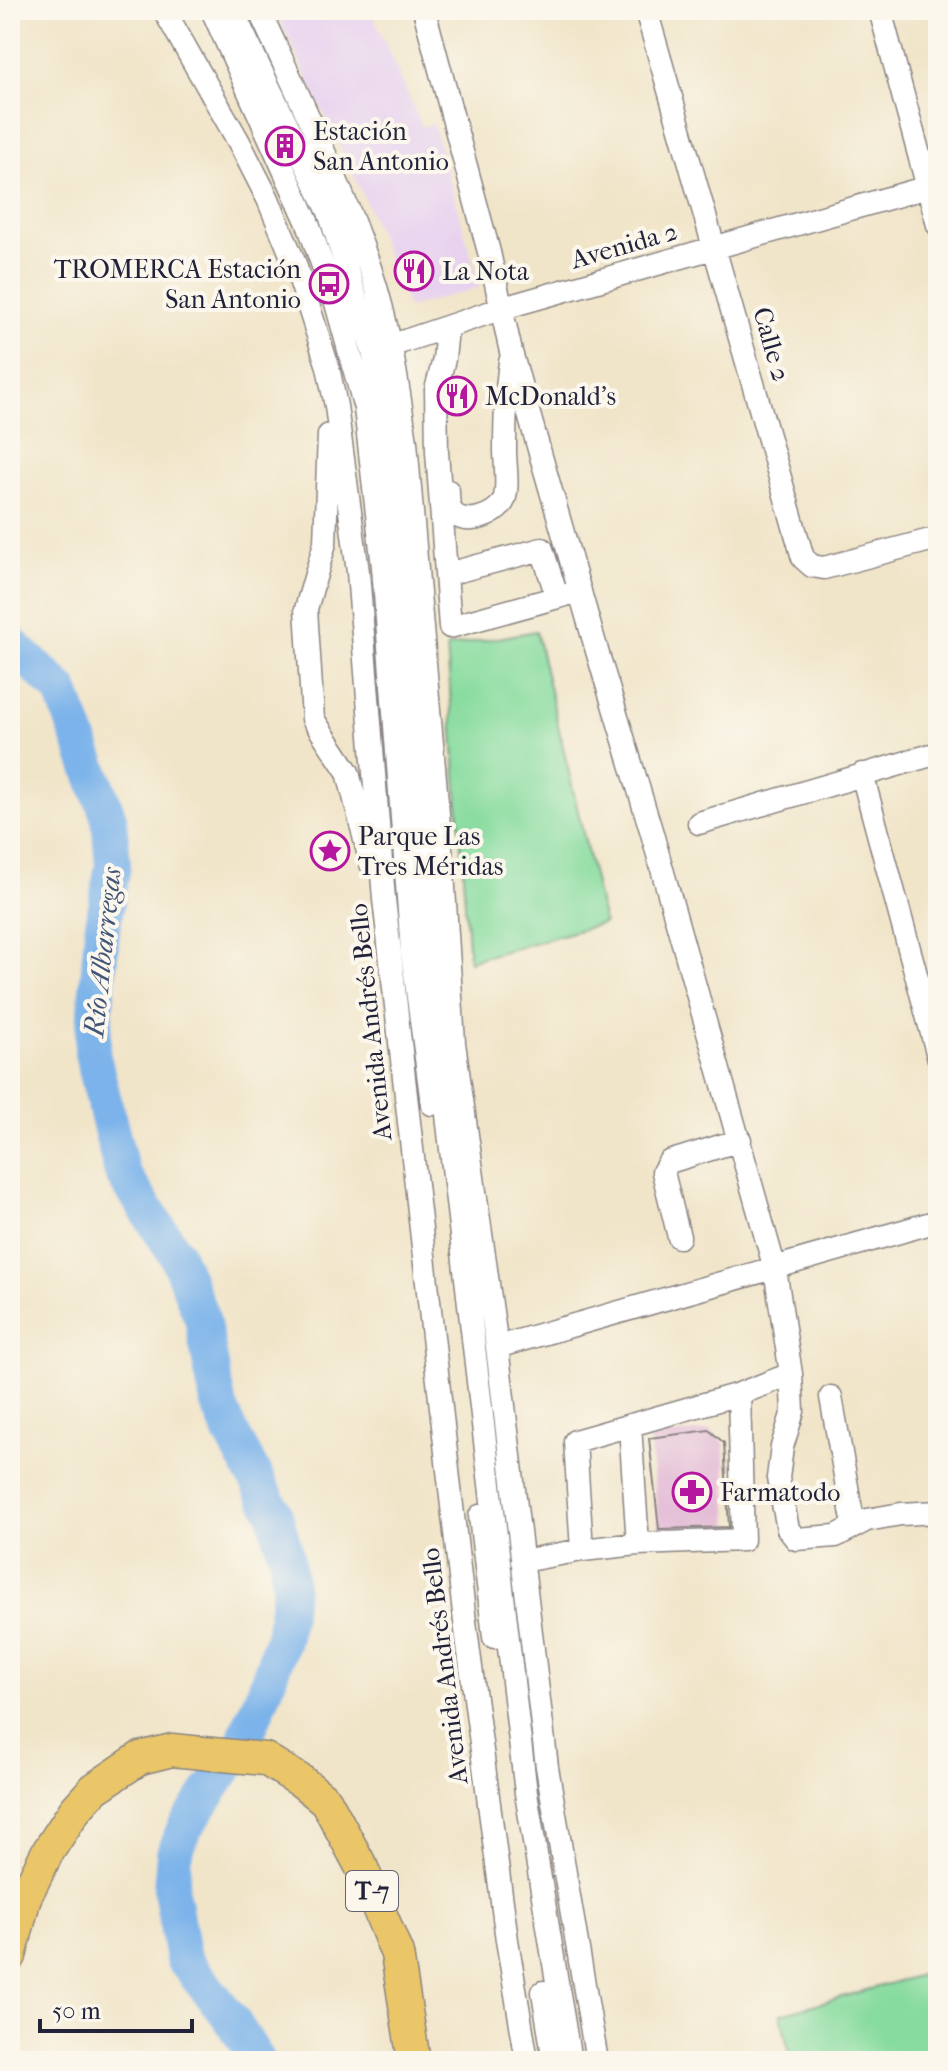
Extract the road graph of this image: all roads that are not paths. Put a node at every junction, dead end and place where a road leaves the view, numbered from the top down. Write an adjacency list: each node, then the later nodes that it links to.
1 (164, 10): 15 (street, Avenida Andrés Bello)
2 (212, 10): 13 (street)
3 (232, 10): 13 (street)
4 (259, 10): 13 (street)
5 (424, 10): 11 (street)
6 (646, 10): 10 (street, Calle 2)
7 (880, 10): 8 (street)
8 (933, 185): 9 (street); 10 (street, Avenida 2)
9 (938, 225)
10 (717, 248): 11 (street, Avenida 2); 18 (street, Calle 2)
11 (503, 308): 12 (street, Avenida 2); 14 (street)
12 (447, 329): 13 (street, Avenida 2); 19 (street)
13 (372, 352): 15 (street, Avenida 2); 31 (street); 44 (street); 45 (street)
14 (511, 352): 16 (street); 20 (street)
15 (328, 367): 17 (street, Avenida Andrés Bello)
16 (444, 398)
17 (336, 406): 25 (street, Avenida Andrés Bello); 25 (street)
18 (938, 538)
19 (447, 574): 21 (street); 21 (street)
20 (580, 591): 21 (street); 27 (street)
21 (557, 597)
22 (938, 753): 23 (street)
23 (862, 774): 24 (street); 26 (street)
24 (699, 823)
25 (384, 899): 43 (street, Avenida Andrés Bello)
26 (938, 1056)
27 (740, 1140): 29 (street); 30 (street)
28 (938, 1221): 30 (street)
29 (679, 1237)
30 (775, 1269): 31 (street); 32 (street)
31 (497, 1347): 40 (street)
32 (791, 1374): 33 (street); 37 (street)
33 (739, 1394): 35 (street); 38 (street)
34 (831, 1397): 37 (street)
35 (630, 1425): 38 (street); 39 (street)
36 (938, 1512): 37 (street)
37 (854, 1526)
38 (638, 1544): 39 (street)
39 (582, 1550): 40 (street)
40 (522, 1561): 46 (street)
41 (10, 1956): 42 (highway, T-7)
42 (414, 2061)
43 (527, 2061)
44 (554, 2061)
45 (570, 2061)
46 (597, 2061)

